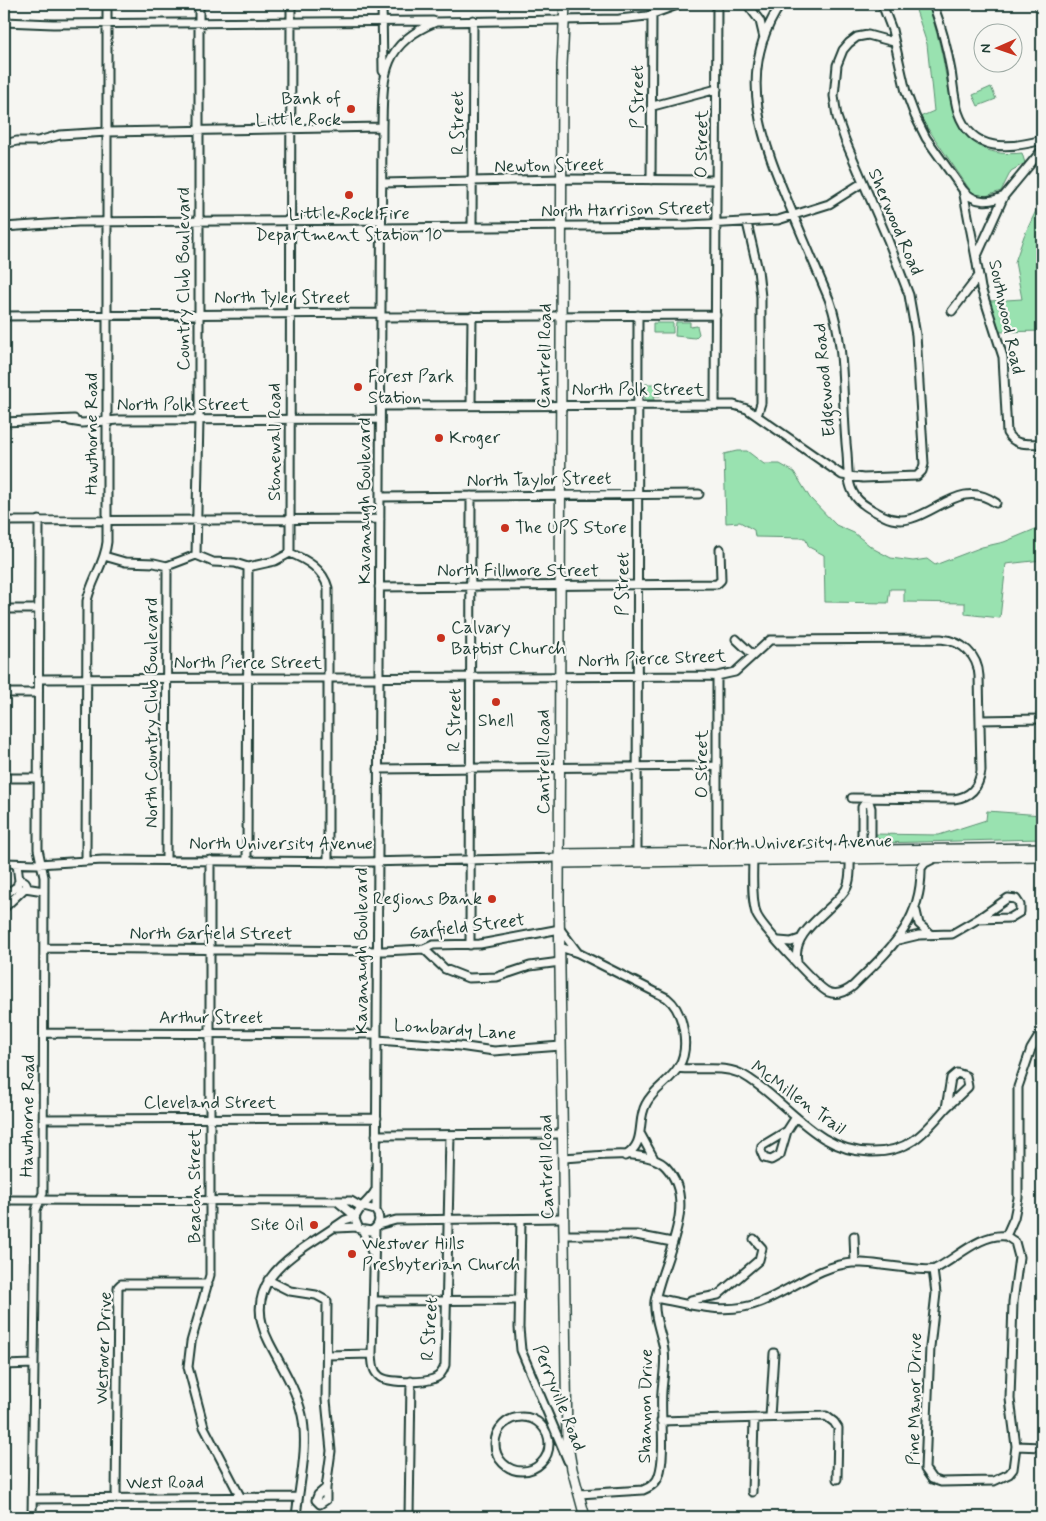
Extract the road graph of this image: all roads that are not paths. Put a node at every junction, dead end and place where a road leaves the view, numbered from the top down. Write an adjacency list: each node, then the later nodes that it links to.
1 (107, 4): 22 (street, Hawthorne Road)
2 (199, 4): 19 (street, Country Club Boulevard)
3 (291, 4): 20 (street, Stonewall Road)
4 (382, 4): 17 (street)
5 (565, 4): 16 (main road, Cantrell Road)
6 (680, 4): 14 (street, Kavanaugh Boulevard)
7 (717, 4): 26 (street, O Street)
8 (747, 4): 23 (street)
9 (782, 4): 23 (street, Edgewood Road)
10 (882, 4): 24 (street)
11 (933, 4): 32 (street)
12 (1039, 4): 13 (street)
13 (1042, 12)
14 (652, 14): 16 (street, Kavanaugh Boulevard); 27 (street, P Street)
15 (473, 20): 16 (street, Kavanaugh Boulevard); 21 (street, Kavanaugh Boulevard); 38 (street, R Street)
16 (564, 20): 35 (main road, Cantrell Road)
17 (382, 21): 20 (street); 21 (street); 25 (street)
18 (4, 22): 22 (street)
19 (199, 22): 20 (street); 22 (street); 30 (street, Country Club Boulevard)
20 (291, 22): 29 (street, Stonewall Road)
21 (436, 22): 25 (street, Kavanaugh Boulevard)
22 (107, 24): 31 (street, Hawthorne Road)
23 (764, 41): 43 (street, Edgewood Road)
24 (894, 42): 40 (street, Sherwood Road); 41 (street)
25 (383, 78): 28 (street, Kavanaugh Boulevard)
26 (717, 89): 27 (street); 37 (street, O Street)
27 (653, 106): 36 (street, P Street)
28 (382, 127): 29 (street); 39 (street, Kavanaugh Boulevard)
29 (292, 129): 30 (street); 44 (street, Stonewall Road)
30 (199, 130): 31 (street); 45 (street, Country Club Boulevard)
31 (107, 132): 33 (street); 46 (street, Hawthorne Road)
32 (1042, 140)
33 (4, 144)
34 (1042, 150): 42 (street, Southwood Road)
35 (563, 180): 36 (street, Newton Street); 38 (street, Newton Street); 51 (main road, Cantrell Road)
36 (652, 180): 37 (street, Newton Street)
37 (716, 180): 49 (street, O Street)
38 (473, 181): 39 (street, Newton Street); 50 (street, R Street)
39 (382, 183): 48 (street, Kavanaugh Boulevard)
40 (862, 183): 43 (street, North Harrison Street); 77 (street, Sherwood Road)
41 (963, 190): 42 (street); 53 (street)
42 (1004, 196): 53 (street, Southwood Road)
43 (794, 216): 47 (street, North Harrison Street); 77 (street, Edgewood Road)
44 (292, 220): 45 (street, North Harrison Street); 48 (street, North Harrison Street); 57 (street, Stonewall Road)
45 (200, 221): 46 (street, North Harrison Street); 56 (street, Country Club Boulevard)
46 (107, 222): 52 (street, North Harrison Street); 58 (street, Hawthorne Road)
47 (747, 223): 49 (street, North Harrison Street); 70 (street)
48 (381, 224): 50 (street, North Harrison Street); 59 (street, Kavanaugh Boulevard)
49 (716, 224): 51 (street, North Harrison Street); 62 (street, O Street)
50 (472, 226): 51 (street, North Harrison Street)
51 (562, 226): 60 (main road, Cantrell Road)
52 (4, 227)
53 (976, 258): 54 (street, Southwood Road)
54 (978, 277): 55 (street); 76 (street, Southwood Road)
55 (952, 311)
56 (199, 312): 57 (street, North Tyler Street); 58 (street, North Tyler Street); 73 (street, Country Club Boulevard)
57 (291, 313): 59 (street, North Tyler Street); 71 (street, Stonewall Road)
58 (107, 314): 63 (street, North Tyler Street); 74 (street, Hawthorne Road)
59 (381, 315): 64 (street, North Tyler Street); 69 (street, Kavanaugh Boulevard)
60 (562, 315): 61 (street, North Tyler Street); 64 (street, North Tyler Street); 67 (main road, Cantrell Road)
61 (638, 315): 62 (street, North Tyler Street); 68 (street, P Street)
62 (716, 315): 65 (street, O Street)
63 (4, 316)
64 (472, 316): 66 (street)
65 (715, 404): 68 (street, North Polk Street); 70 (street, North Polk Street)
66 (471, 405): 67 (street, North Polk Street); 69 (street, North Polk Street)
67 (561, 405): 68 (street, North Polk Street); 78 (main road, Cantrell Road)
68 (639, 405): 79 (street, P Street)
69 (380, 406): 72 (street, Kavanaugh Boulevard)
70 (757, 416): 77 (street, North Polk Street)
71 (291, 419): 72 (street, North Polk Street); 73 (street, North Polk Street); 85 (street, Stonewall Road)
72 (380, 419): 82 (street, Kavanaugh Boulevard)
73 (199, 420): 74 (street, North Polk Street); 88 (street, Country Club Boulevard)
74 (107, 421): 75 (street, North Polk Street); 84 (street, Hawthorne Road)
75 (4, 422)
76 (1042, 444)
77 (849, 477): 83 (street, Edgewood Road)
78 (561, 494): 79 (street, North Taylor Street); 81 (street, North Taylor Street); 97 (main road, Cantrell Road)
79 (639, 494): 80 (street, North Taylor Street); 98 (street, P Street)
80 (699, 494)
81 (471, 496): 82 (street, North Taylor Street); 96 (street, R Street)
82 (380, 498): 86 (street, Kavanaugh Boulevard)
83 (996, 503)
84 (107, 519): 87 (street); 88 (street); 93 (street, Hawthorne Road)
85 (290, 519): 86 (street); 88 (street); 91 (street, Stonewall Road)
86 (380, 519): 99 (street, Kavanaugh Boulevard)
87 (39, 520): 89 (street); 101 (street, Hawthorne Road)
88 (198, 520): 92 (street, Country Club Boulevard)
89 (4, 521)
90 (720, 549): 98 (street, North Fillmore Street)
91 (290, 553): 95 (street); 110 (street)
92 (196, 555): 94 (street); 95 (street)
93 (104, 556): 94 (street); 113 (street, Hawthorne Road)
94 (167, 566): 108 (street, North Country Club Boulevard)
95 (248, 567): 109 (street)
96 (470, 586): 97 (street, North Fillmore Street); 99 (street, North Fillmore Street); 106 (street, R Street)
97 (560, 586): 98 (street, North Fillmore Street); 107 (main road, Cantrell Road)
98 (638, 586): 104 (street, P Street)
99 (379, 587): 111 (street, Kavanaugh Boulevard)
100 (4, 609): 101 (street)
101 (38, 609): 112 (street, Hawthorne Road)
102 (736, 639): 103 (street)
103 (753, 655): 105 (street, North Pierce Street); 117 (street, North Pierce Street)
104 (638, 676): 105 (street, North Pierce Street); 107 (street, North Pierce Street); 121 (street, P Street)
105 (717, 676): 118 (street, O Street)
106 (470, 677): 107 (street, North Pierce Street); 111 (street, North Pierce Street); 119 (street, R Street)
107 (560, 677): 120 (main road, Cantrell Road)
108 (167, 678): 109 (street, North Pierce Street); 113 (street, North Pierce Street); 138 (street, North Country Club Boulevard)
109 (247, 678): 110 (street, North Pierce Street); 140 (street)
110 (328, 678): 111 (street, North Pierce Street); 143 (street)
111 (379, 678): 122 (street, Kavanaugh Boulevard)
112 (39, 679): 113 (street, North Pierce Street); 115 (street, Hawthorne Road)
113 (86, 679): 141 (street, Hawthorne Road)
114 (4, 693): 115 (street)
115 (38, 693): 124 (street, Hawthorne Road)
116 (1042, 719): 117 (street)
117 (980, 720): 126 (street, North Pierce Street)
118 (716, 766): 121 (street); 129 (street, O Street)
119 (470, 768): 120 (street); 122 (street); 137 (street, R Street)
120 (560, 768): 121 (street); 135 (main road, Cantrell Road)
121 (638, 768): 130 (street, P Street)
122 (378, 769): 142 (street, Kavanaugh Boulevard)
123 (4, 778): 124 (street)
124 (38, 778): 145 (street, Hawthorne Road)
125 (852, 798): 126 (street, North Pierce Street)
126 (868, 799): 128 (street); 131 (street)
127 (1042, 848): 128 (main road, North University Avenue)
128 (883, 850): 131 (main road, North University Avenue)
129 (717, 853): 130 (main road, North University Avenue); 132 (main road, North University Avenue)
130 (637, 854): 135 (main road, North University Avenue)
131 (850, 854): 132 (main road, North University Avenue); 134 (main road, North University Avenue); 156 (street)
132 (753, 856): 135 (main road, North University Avenue); 158 (street)
133 (1042, 856): 136 (main road, North University Avenue)
134 (906, 857): 136 (main road, North University Avenue); 147 (street)
135 (559, 858): 137 (street, North University Avenue); 154 (main road, Cantrell Road)
136 (935, 858): 147 (street)
137 (469, 859): 142 (street, North University Avenue); 159 (street, R Street)
138 (166, 860): 139 (street, North University Avenue); 141 (street, North University Avenue)
139 (210, 860): 140 (street, North University Avenue); 162 (street, Beacon Street)
140 (247, 860): 143 (street, North University Avenue)
141 (86, 861): 145 (street, North University Avenue)
142 (378, 861): 143 (street, North University Avenue); 164 (street, Kavanaugh Boulevard)
143 (328, 862)
144 (4, 863): 146 (street, North University Avenue)
145 (42, 863): 146 (street, North University Avenue); 149 (street, Hawthorne Road)
146 (17, 864): 148 (street)
147 (921, 868): 152 (street)
148 (21, 886): 149 (street); 150 (street); 151 (street)
149 (44, 891): 161 (street, Hawthorne Road)
150 (6, 894)
151 (4, 908)
152 (916, 910): 155 (street); 157 (street)
153 (978, 919): 153 (street); 155 (street)
154 (560, 929): 159 (street, Garfield Street); 160 (main road, Cantrell Road); 165 (street)
155 (930, 934): 157 (street)
156 (800, 939): 158 (street); 167 (street)
157 (898, 940): 167 (street)
158 (779, 941): 167 (street)
159 (470, 945): 163 (street, Garfield Street)
160 (560, 947): 165 (street); 166 (main road, Cantrell Road)
161 (44, 948): 162 (street, North Garfield Street); 169 (street, Hawthorne Road)
162 (211, 949): 164 (street, North Garfield Street); 170 (street, Beacon Street)
163 (424, 949): 164 (street, Garfield Street); 166 (street)
164 (377, 950): 171 (street, Kavanaugh Boulevard)
165 (578, 953): 173 (street)
166 (560, 962): 172 (main road, Cantrell Road)
167 (797, 962)
168 (1042, 1031): 204 (street)
169 (44, 1033): 170 (street, Arthur Street); 176 (street, Hawthorne Road)
170 (210, 1033): 171 (street, Arthur Street); 177 (street, Beacon Street)
171 (377, 1037): 172 (street, Lombardy Lane); 178 (street, Kavanaugh Boulevard)
172 (561, 1046): 180 (main road, Cantrell Road)
173 (678, 1068): 175 (street, McMillen Trail); 183 (street)
174 (946, 1108): 174 (street); 175 (street, McMillen Trail)
175 (796, 1117): 179 (street)
176 (43, 1118): 177 (street, Cleveland Street); 189 (street, Hawthorne Road)
177 (210, 1118): 178 (street, Cleveland Street); 190 (street, Beacon Street)
178 (377, 1118): 181 (street, Kavanaugh Boulevard)
179 (787, 1131)
180 (563, 1134): 182 (street); 186 (main road, Cantrell Road)
181 (376, 1135): 182 (street); 187 (street, Kavanaugh Boulevard)
182 (450, 1135): 195 (street, R Street)
183 (641, 1135): 184 (street); 185 (street, Shannon Drive)
184 (625, 1156): 185 (street); 186 (street)
185 (653, 1157): 206 (street, Shannon Drive)
186 (563, 1158): 196 (main road, Cantrell Road)
187 (376, 1190): 192 (street); 193 (street, Kavanaugh Boulevard)
188 (4, 1200): 189 (street)
189 (39, 1200): 190 (street); 220 (street, Hawthorne Road)
190 (210, 1200): 191 (street); 211 (street, Beacon Street)
191 (338, 1201): 192 (street); 194 (street)
192 (363, 1207): 193 (street); 194 (street)
193 (377, 1212): 198 (street); 199 (street, Kavanaugh Boulevard)
194 (355, 1216): 200 (street); 201 (street)
195 (448, 1218): 197 (street); 198 (street); 215 (street, R Street)
196 (564, 1218): 197 (street); 202 (main road, Cantrell Road)
197 (521, 1219): 213 (street, Perryville Road)
198 (396, 1220): 199 (street)
199 (377, 1227): 201 (street); 207 (street, Kavanaugh Boulevard)
200 (336, 1228): 201 (street); 210 (street)
201 (360, 1229): 207 (street)
202 (564, 1235): 206 (street); 230 (main road, Cantrell Road)
203 (854, 1236): 208 (street)
204 (1006, 1236): 209 (street); 228 (street, Pine Manor Drive)
205 (754, 1238): 216 (street)
206 (672, 1242): 212 (street, Shannon Drive)
207 (374, 1257): 214 (street)
208 (855, 1263): 209 (street); 216 (street)
209 (933, 1270): 228 (street, Pine Manor Drive)
210 (268, 1280): 219 (street); 235 (street)
211 (208, 1284): 236 (street, Beacon Street); 238 (street, Westover Drive)
212 (656, 1298): 216 (street); 225 (street, Shannon Drive)
213 (520, 1300): 215 (street); 226 (street, Perryville Road)
214 (374, 1301): 215 (street); 218 (street)
215 (448, 1302): 222 (street, R Street)
216 (689, 1304)
217 (774, 1353): 223 (street)
218 (372, 1354): 219 (street); 222 (street)
219 (327, 1355): 232 (street)
220 (34, 1364): 221 (street); 237 (street, Hawthorne Road)
221 (4, 1365)
222 (411, 1381): 241 (street)
223 (770, 1417): 224 (street); 231 (street)
224 (754, 1420): 225 (street); 233 (street)
225 (661, 1421): 234 (street, Shannon Drive)
226 (558, 1439): 227 (street); 230 (street, Perryville Road)
227 (548, 1443): 227 (street)
228 (1016, 1446): 229 (street)
229 (1042, 1447)
230 (572, 1469): 234 (main road, Cantrell Road)
231 (837, 1479)
232 (326, 1488)
233 (752, 1492)
234 (579, 1494): 242 (main road, Cantrell Road)
235 (298, 1497): 236 (street, West Road); 240 (street)
236 (241, 1498): 238 (street, West Road)
237 (33, 1499): 238 (street, West Road); 239 (street, Hawthorne Road)
238 (116, 1499)
239 (32, 1517)
240 (296, 1517)
241 (409, 1517)
242 (585, 1517)

